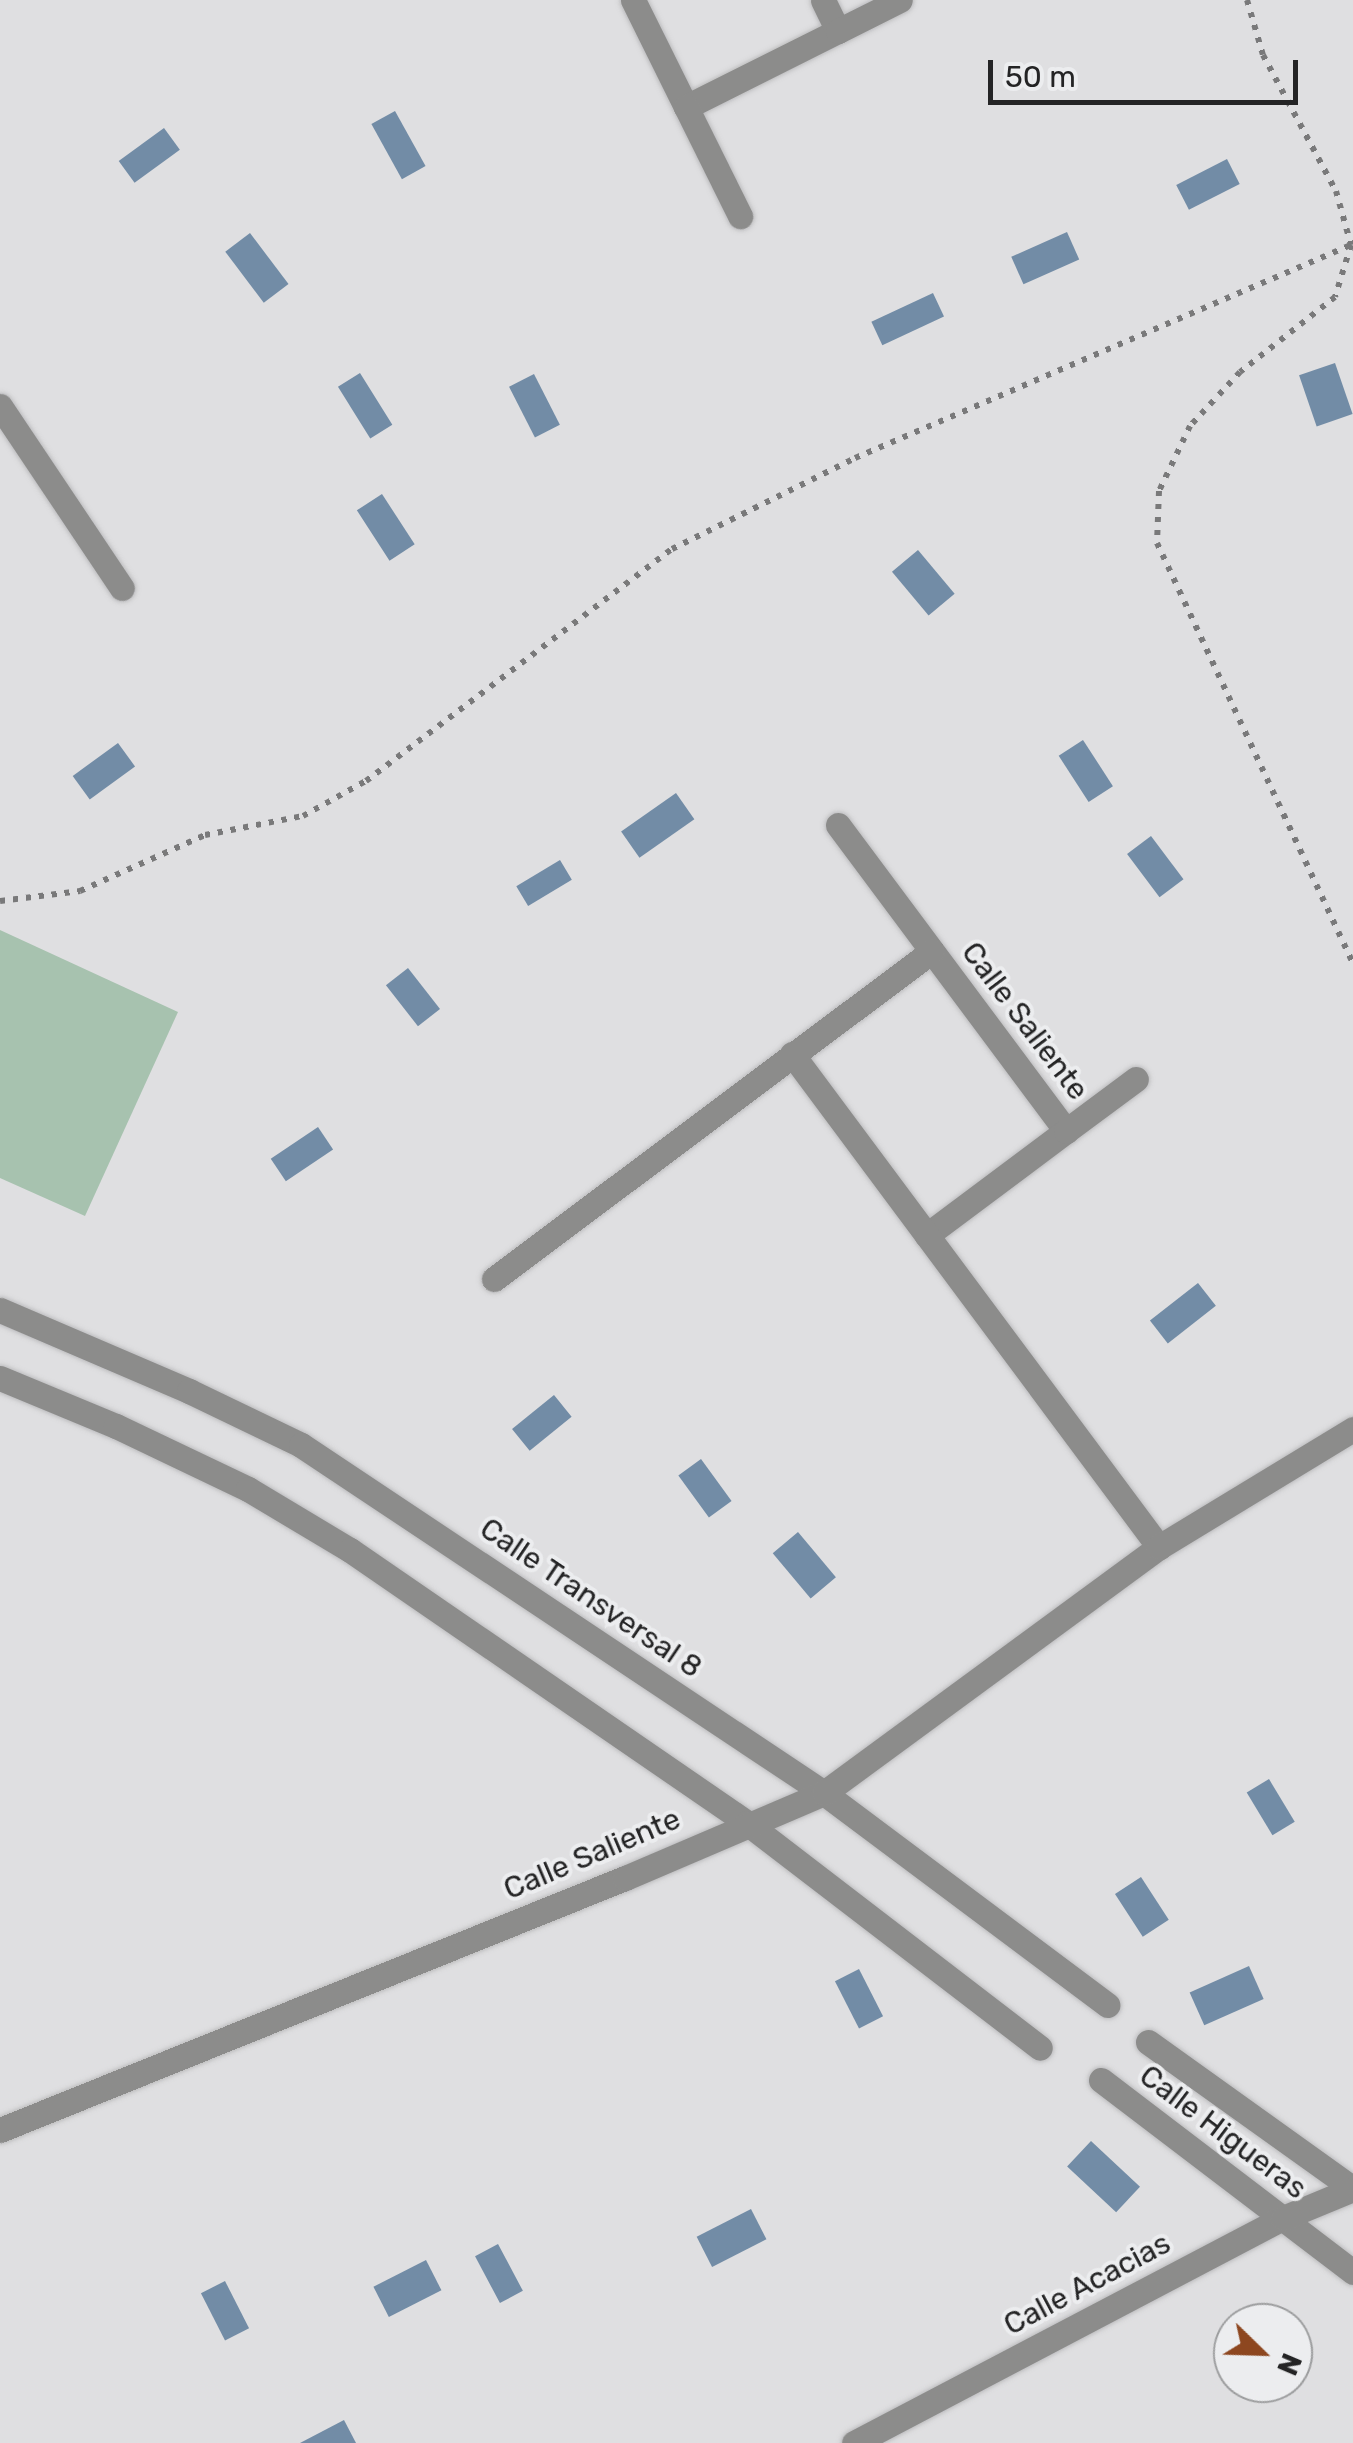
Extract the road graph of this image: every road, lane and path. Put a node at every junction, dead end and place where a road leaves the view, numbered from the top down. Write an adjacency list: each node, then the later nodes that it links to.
1 (632, 0): 6 (street)
2 (823, 0): 5 (street)
3 (900, 0): 5 (street)
4 (1247, 0): 8 (path)
5 (838, 30): 6 (street)
6 (686, 107): 7 (street)
7 (740, 216)
8 (1352, 245): 12 (path); 14 (path)
9 (0, 406): 10 (street)
10 (122, 588)
11 (838, 825): 13 (street, Calle Saliente)
12 (0, 901)
13 (932, 950): 15 (street, Calle Saliente); 17 (street, Calle Saliente)
14 (1353, 963)
15 (792, 1054): 18 (street); 19 (street, Calle Saliente)
16 (1136, 1079): 17 (street, Calle Saliente)
17 (1066, 1131): 18 (street, Calle Saliente)
18 (927, 1235): 23 (street)
19 (494, 1279)
20 (0, 1310): 24 (street, Calle Transversal 8)
21 (0, 1378): 25 (street)
22 (1353, 1430): 23 (street, Calle Saliente)
23 (1159, 1547): 24 (street, Calle Saliente)
24 (824, 1793): 25 (street, Calle Saliente); 26 (street, Calle Transversal 8)
25 (747, 1822): 28 (street); 30 (street, Calle Saliente)
26 (1107, 2004)
27 (1148, 2042): 31 (street, Calle Higueras)
28 (1040, 2048)
29 (1101, 2080): 32 (street, Calle Higueras)
30 (0, 2130)
31 (1353, 2189): 32 (street, Calle Acacias)
32 (1283, 2218): 33 (street, Calle Higueras); 34 (street, Calle Acacias)
33 (1353, 2272)
34 (854, 2443)

